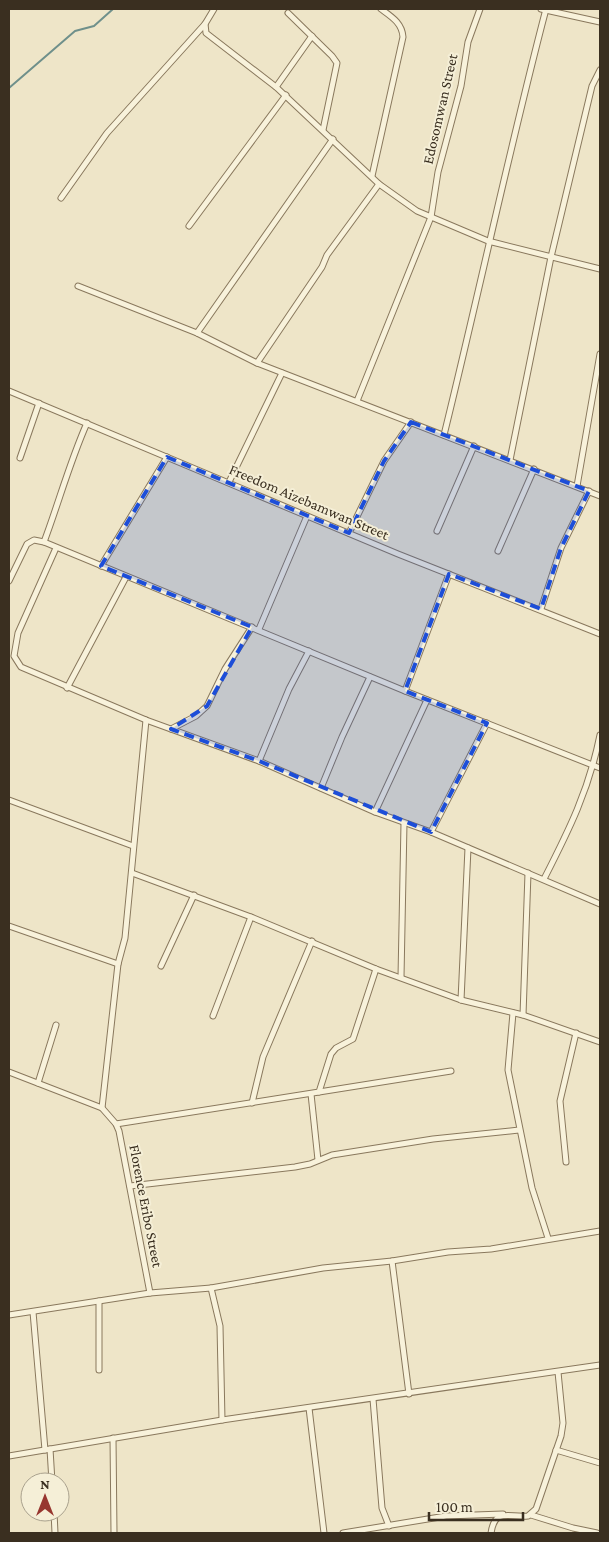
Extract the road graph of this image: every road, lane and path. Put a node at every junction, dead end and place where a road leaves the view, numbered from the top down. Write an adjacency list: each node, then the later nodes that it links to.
1 (214, 9): 7 (street)
2 (381, 9): 14 (street)
3 (480, 9): 17 (street, Edosomwan Street)
4 (544, 9): 6 (street); 19 (street)
5 (288, 13): 8 (street)
6 (600, 22)
7 (204, 24): 10 (street); 16 (street)
8 (312, 36): 10 (street); 12 (street)
9 (600, 70): 20 (street)
10 (276, 87): 11 (street)
11 (286, 96): 12 (street); 18 (street)
12 (323, 130): 13 (street)
13 (334, 139): 14 (street); 23 (street)
14 (372, 176): 15 (street)
15 (379, 184): 17 (street); 25 (street)
16 (60, 198)
17 (431, 217): 19 (street); 28 (street, Edosomwan Street)
18 (189, 226)
19 (488, 241): 20 (street); 32 (street)
20 (551, 257): 21 (street); 36 (street)
21 (600, 269)
22 (78, 286): 23 (street)
23 (197, 333): 25 (street)
24 (600, 354): 39 (street)
25 (257, 363): 26 (street)
26 (282, 373): 28 (street); 38 (street)
27 (9, 390): 29 (street, Freedom Aizebamwan Street)
28 (357, 400): 30 (street)
29 (39, 402): 31 (street, Freedom Aizebamwan Street); 35 (street)
30 (411, 422): 32 (street); 44 (street)
31 (87, 423): 34 (street, Freedom Aizebamwan Street); 45 (street)
32 (444, 435): 33 (street)
33 (474, 446): 36 (street); 43 (street)
34 (167, 457): 38 (street, Freedom Aizebamwan Street); 48 (street)
35 (20, 458)
36 (510, 460): 37 (street)
37 (534, 469): 39 (street); 47 (street)
38 (229, 482): 42 (street, Freedom Aizebamwan Street)
39 (576, 486): 40 (street)
40 (589, 491): 41 (street); 52 (street)
41 (600, 496)
42 (307, 516): 44 (street, Freedom Aizebamwan Street); 54 (street)
43 (437, 531)
44 (348, 533): 49 (street, Freedom Aizebamwan Street)
45 (44, 542): 46 (street); 51 (street)
46 (56, 548): 48 (street); 58 (street)
47 (498, 551)
48 (101, 566): 50 (street)
49 (449, 574): 52 (street, Freedom Aizebamwan Street); 59 (street)
50 (126, 577): 53 (street); 58 (street)
51 (9, 581)
52 (541, 609): 55 (street, Freedom Aizebamwan Street)
53 (252, 626): 54 (street); 63 (street)
54 (259, 629): 56 (street)
55 (600, 634)
56 (309, 651): 57 (street); 65 (street)
57 (370, 676): 59 (street); 68 (street)
58 (68, 688): 61 (street)
59 (406, 691): 60 (street)
60 (427, 700): 62 (street); 70 (street)
61 (146, 720): 63 (street); 73 (street)
62 (488, 724): 66 (street); 72 (street)
63 (171, 729): 65 (street)
64 (600, 735): 66 (street)
65 (259, 761): 68 (street)
66 (594, 765): 67 (street); 77 (street)
67 (600, 768)
68 (321, 788): 70 (street)
69 (9, 800): 73 (street)
70 (375, 812): 71 (street)
71 (404, 823): 72 (street); 86 (street)
72 (431, 832): 74 (street)
73 (133, 846): 75 (street)
74 (468, 848): 76 (street); 87 (street)
75 (132, 873): 78 (street); 83 (street)
76 (528, 873): 77 (street); 89 (street)
77 (544, 879): 79 (street)
78 (194, 895): 80 (street); 84 (street)
79 (600, 904)
80 (251, 916): 82 (street); 90 (street)
81 (9, 926): 83 (street)
82 (312, 941): 85 (street); 99 (street)
83 (118, 964): 100 (street)
84 (161, 966)
85 (376, 970): 86 (street); 97 (street)
86 (401, 978): 87 (street)
87 (461, 1000): 88 (street)
88 (513, 1013): 89 (street); 102 (street)
89 (523, 1015): 92 (street)
90 (212, 1016)
91 (56, 1025): 96 (street)
92 (576, 1033): 93 (street); 104 (street)
93 (600, 1042)
94 (9, 1072): 96 (street)
95 (451, 1072): 97 (street)
96 (38, 1083): 100 (street)
97 (319, 1092): 98 (street)
98 (311, 1094): 99 (street); 103 (street)
99 (252, 1103): 101 (street)
100 (102, 1108): 101 (street)
101 (116, 1124): 105 (street, Florence Eribo Street)
102 (518, 1130): 103 (street); 107 (street)
103 (318, 1160): 105 (street)
104 (566, 1162)
105 (130, 1186): 110 (street, Florence Eribo Street)
106 (600, 1231): 107 (street)
107 (548, 1238): 108 (street)
108 (392, 1261): 109 (street); 117 (street)
109 (211, 1288): 110 (street); 120 (street)
110 (150, 1293): 111 (street)
111 (99, 1301): 112 (street); 115 (street)
112 (33, 1312): 113 (street); 122 (street)
113 (9, 1316)
114 (600, 1364): 116 (street)
115 (99, 1370)
116 (558, 1372): 117 (street); 123 (street)
117 (409, 1394): 118 (street)
118 (373, 1399): 119 (street); 129 (street)
119 (309, 1408): 120 (street); 131 (street)
120 (222, 1420): 121 (street)
121 (113, 1438): 122 (street); 130 (street)
122 (48, 1450): 124 (street); 126 (street)
123 (556, 1450): 125 (street); 128 (street)
124 (9, 1456)
125 (600, 1462)
126 (51, 1472)
127 (506, 1514): 128 (street); 129 (street); 133 (street)
128 (532, 1515): 134 (street)
129 (389, 1526): 132 (street)
130 (114, 1533)
131 (324, 1533)
132 (343, 1533)
133 (491, 1533)
134 (597, 1533)

